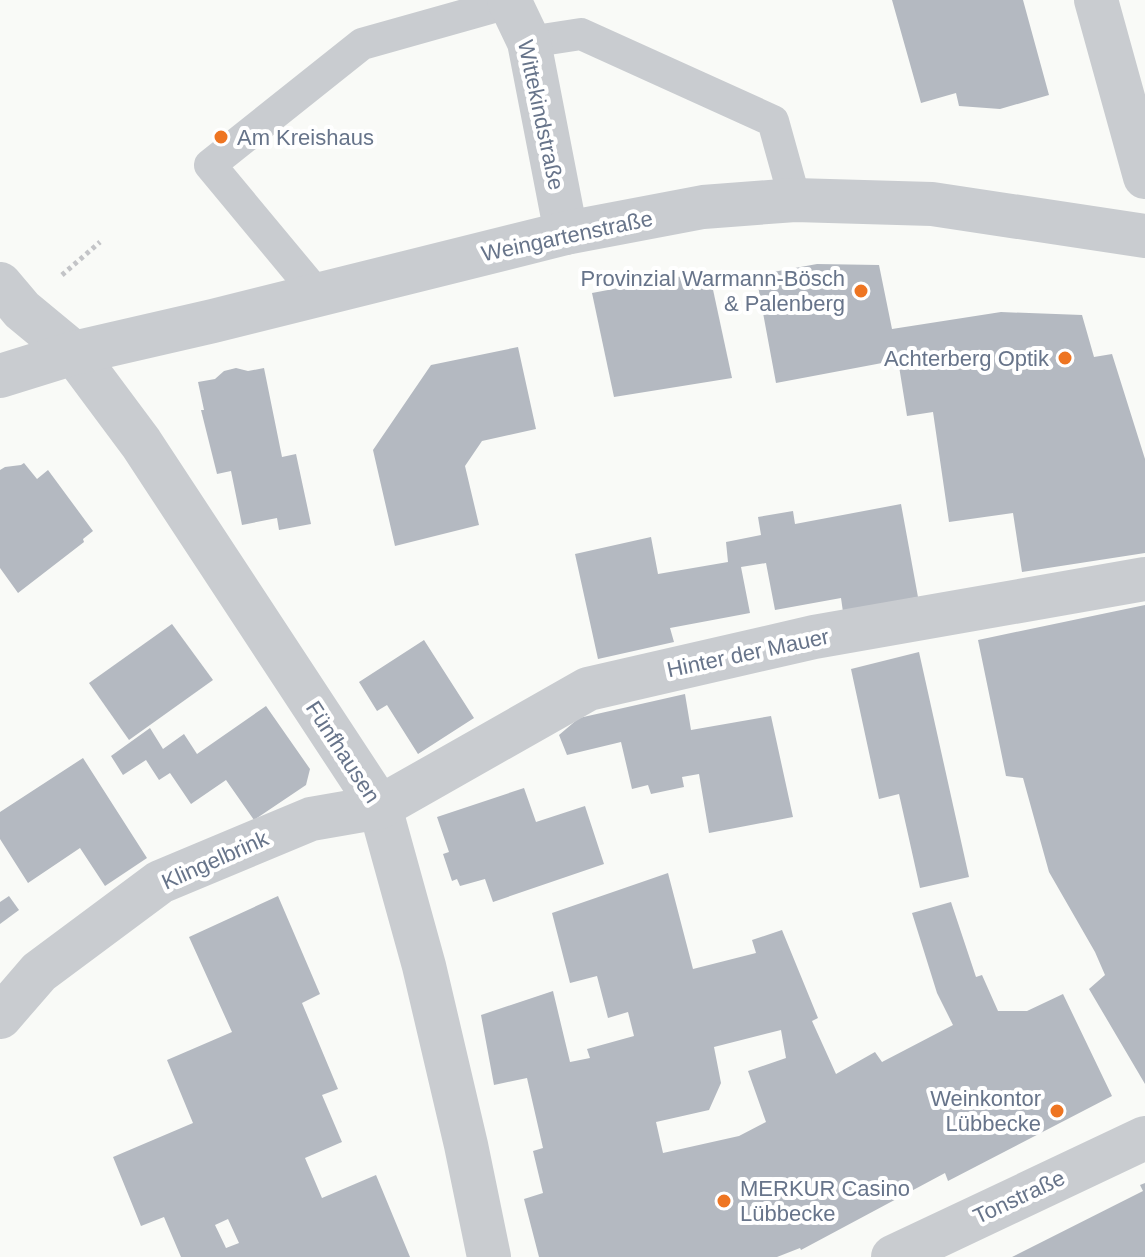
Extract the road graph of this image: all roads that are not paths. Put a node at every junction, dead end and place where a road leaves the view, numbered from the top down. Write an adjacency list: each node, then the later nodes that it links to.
1 (1096, 0): 4 (street)
2 (510, 1): 3 (street, Wittekindstraße); 9 (lane)
3 (529, 42): 5 (lane); 6 (street, Wittekindstraße)
4 (1145, 177)
5 (795, 200): 6 (street, Weingartenstraße); 7 (street, Weingartenstraße)
6 (566, 233): 9 (street, Weingartenstraße)
7 (1145, 236)
8 (0, 284): 10 (street, Fünfhausen)
9 (318, 295): 10 (street, Weingartenstraße)
10 (74, 353): 11 (street, Weingartenstraße); 13 (street, Fünfhausen)
11 (0, 376)
12 (1145, 579): 13 (street, Hinter der Mauer)
13 (380, 807): 14 (street, Klingelbrink); 16 (street, Fünfhausen)
14 (0, 1017)
15 (1145, 1138): 17 (street, Tonstraße)
16 (489, 1257)
17 (893, 1257)

